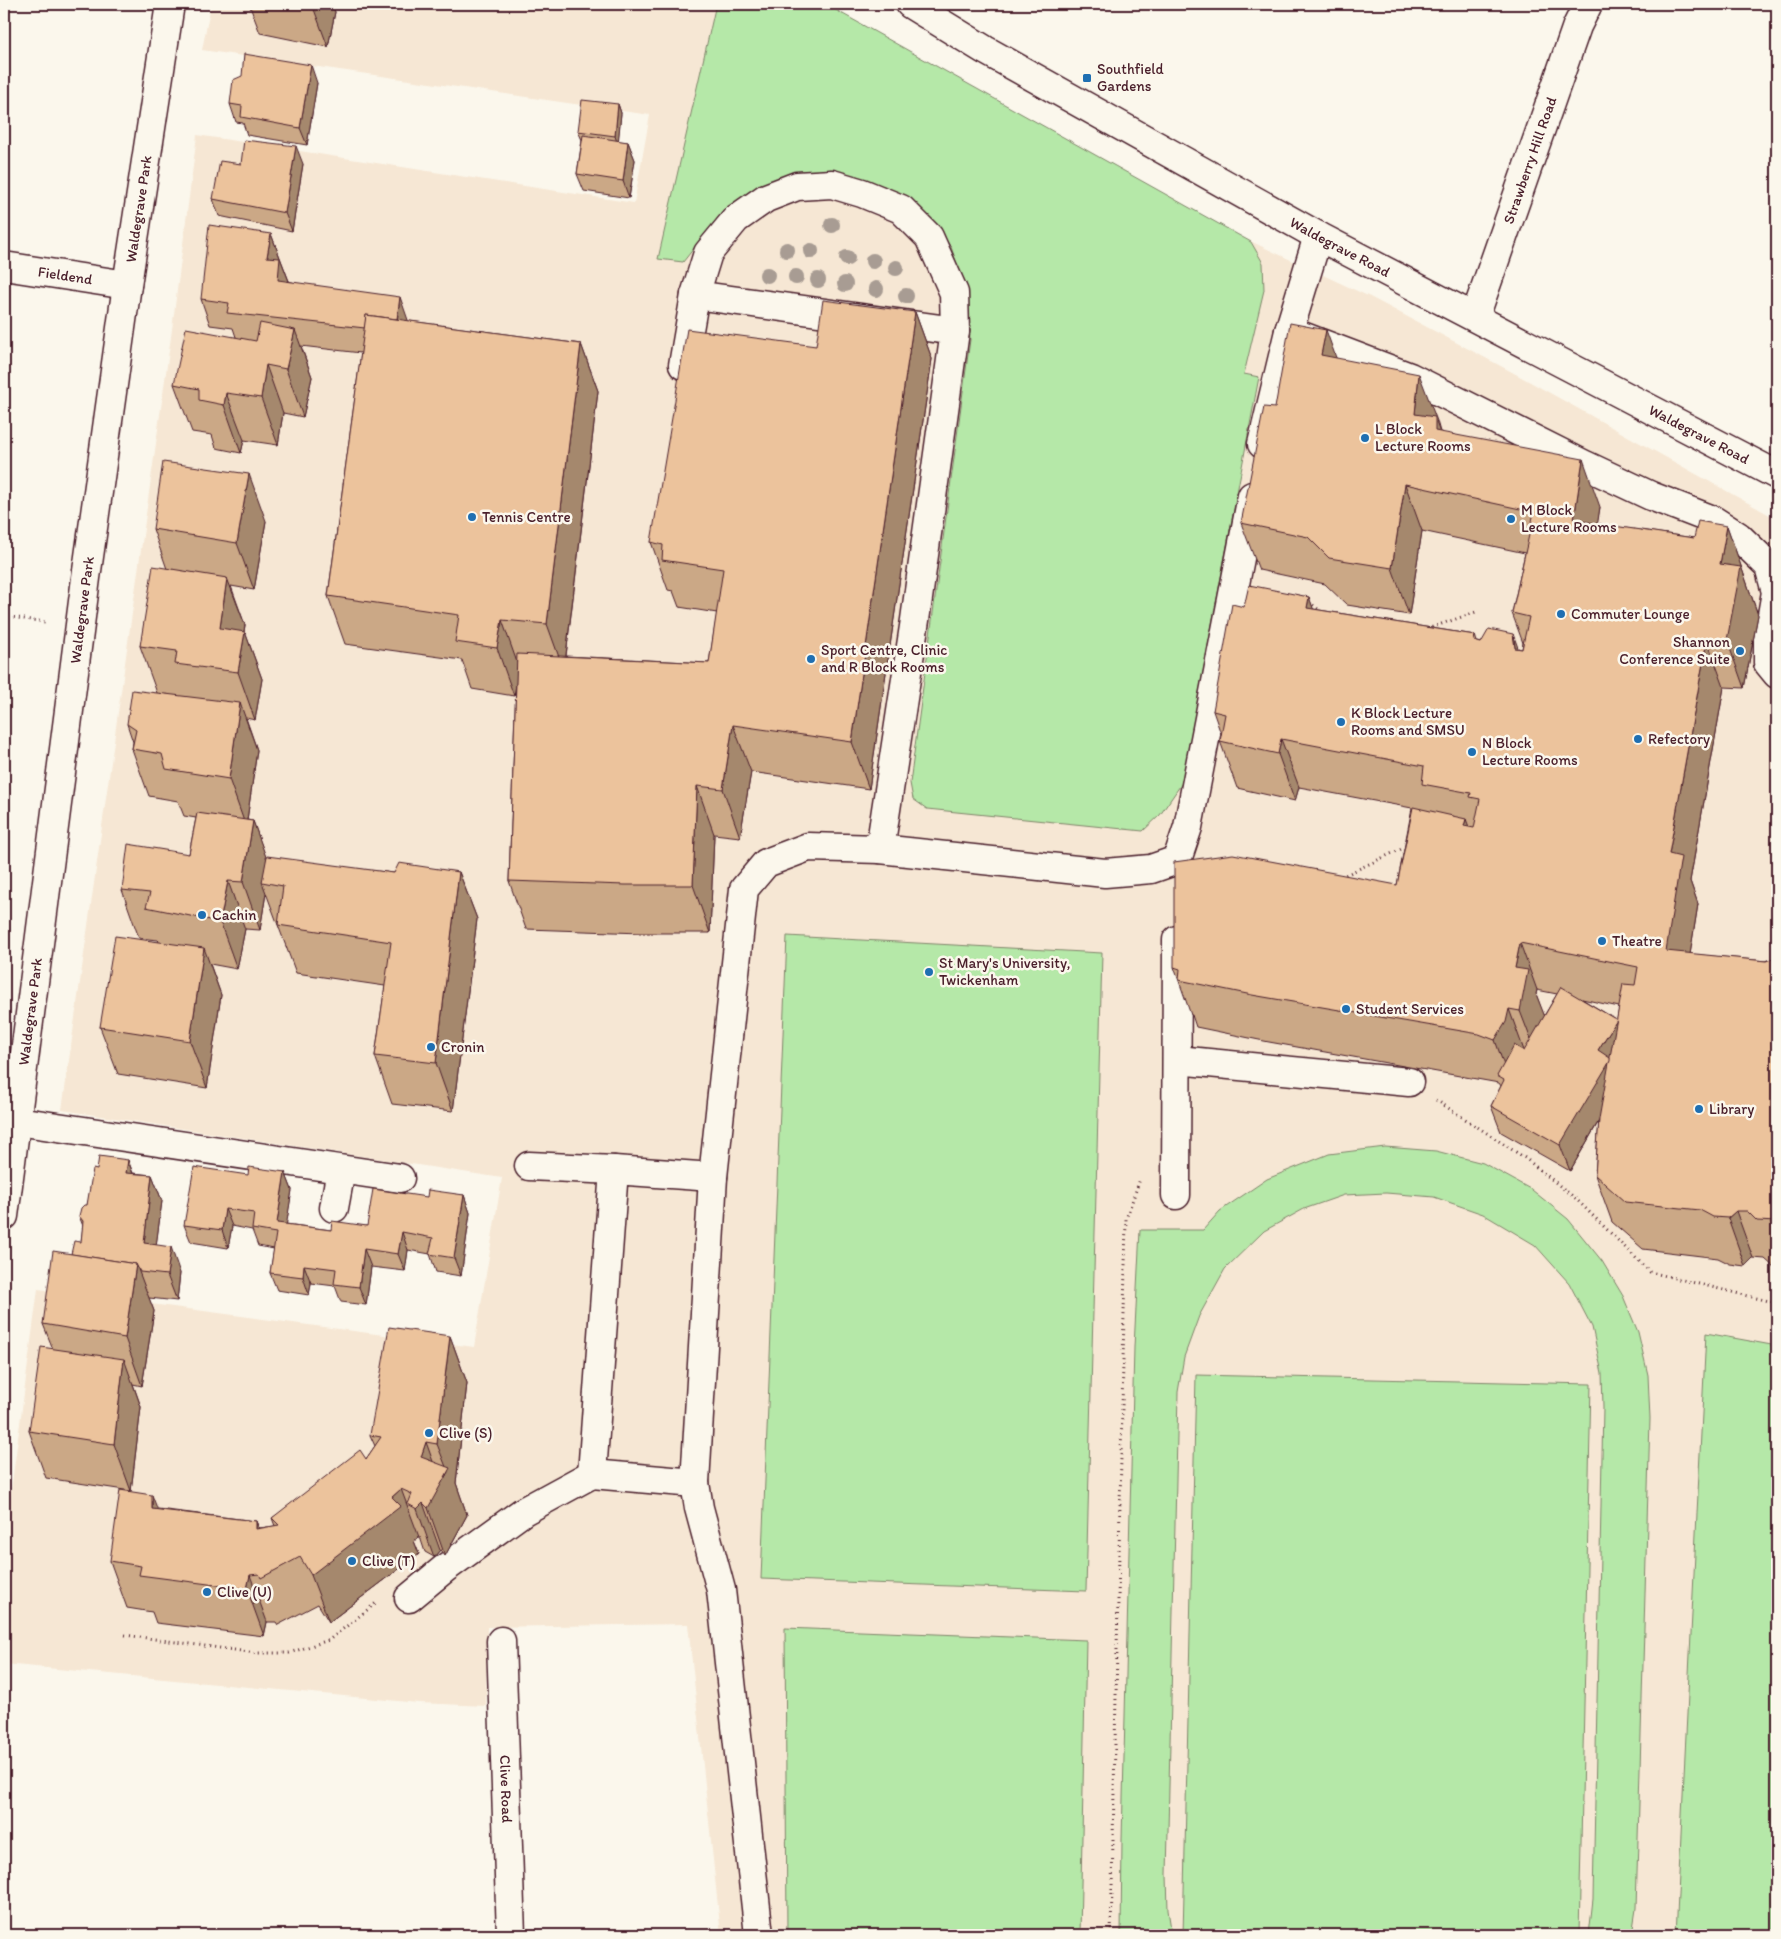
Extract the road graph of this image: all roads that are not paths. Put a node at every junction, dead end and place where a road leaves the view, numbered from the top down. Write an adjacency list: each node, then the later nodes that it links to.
1 (170, 4): 6 (street, Waldegrave Park)
2 (910, 4): 4 (street, Waldegrave Road)
3 (1588, 4): 8 (street, Strawberry Hill Road)
4 (1318, 236): 8 (street, Waldegrave Road); 10 (street)
5 (4, 266): 6 (street, Fieldend)
6 (127, 285): 21 (street, Waldegrave Park)
7 (695, 295): 9 (street); 9 (street); 11 (street)
8 (1475, 317): 12 (street, Waldegrave Road)
9 (955, 331): 14 (street)
10 (1289, 331): 13 (street); 15 (street)
11 (678, 393)
12 (1777, 475)
13 (1777, 674)
14 (880, 849): 15 (street); 25 (street)
15 (1177, 860): 16 (street); 17 (street)
16 (1204, 867)
17 (1177, 890)
18 (1177, 920): 19 (street)
19 (1177, 1060): 20 (street); 27 (street)
20 (1409, 1082)
21 (17, 1121): 23 (street); 29 (street, Waldegrave Park)
22 (529, 1166): 24 (street)
23 (341, 1170): 26 (street); 28 (street)
24 (614, 1170): 25 (street); 30 (street)
25 (713, 1176): 31 (street)
26 (400, 1178)
27 (1176, 1195)
28 (334, 1208)
29 (4, 1216)
30 (592, 1474): 31 (street); 32 (street)
31 (695, 1483): 35 (street)
32 (410, 1598)
33 (501, 1641): 34 (street, Clive Road)
34 (511, 1935)
35 (759, 1935)

